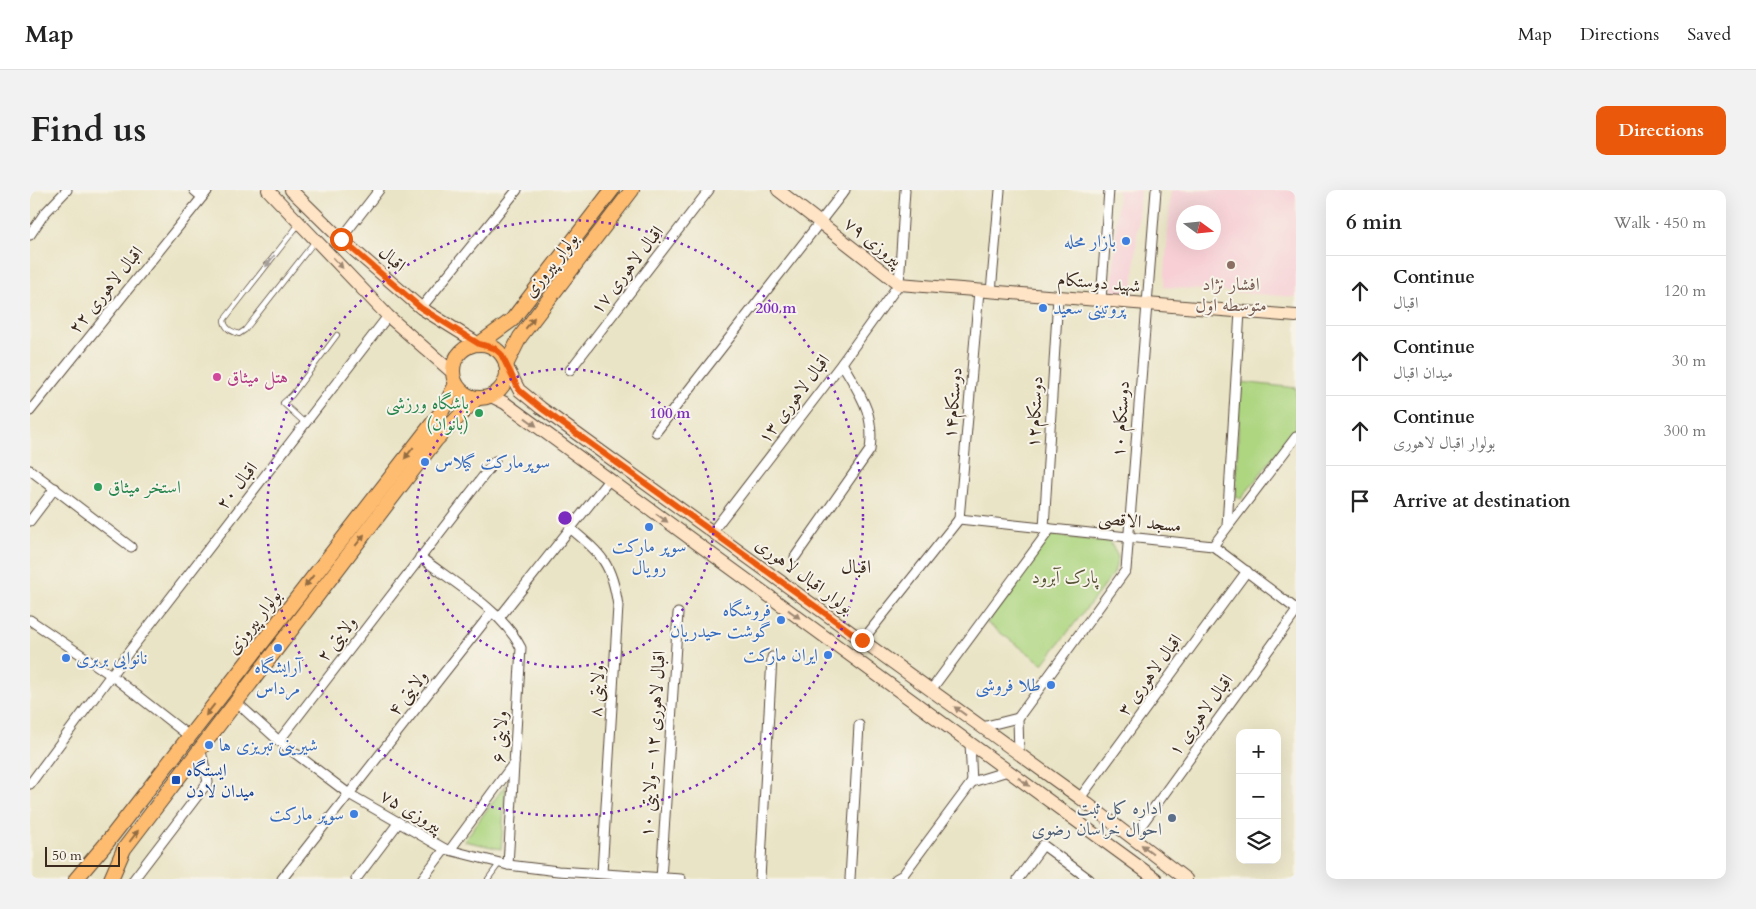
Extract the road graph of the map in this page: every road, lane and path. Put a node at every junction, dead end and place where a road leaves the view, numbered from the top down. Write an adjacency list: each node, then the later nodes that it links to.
1 (67, 190): 17 (street)
2 (194, 190): 16 (street)
3 (268, 190): 19 (main road)
4 (291, 190): 21 (main road, اقبال)
5 (379, 190): 21 (street)
6 (517, 190): 28 (street)
7 (612, 190): 33 (main road, بولوار پیروزی)
8 (632, 190): 35 (main road, بولوار پیروزی, one-way to 8)
9 (709, 190): 36 (street, اقبال لاهوری ۱۷)
10 (778, 190): 18 (main road, پیروزی ۷۹)
11 (844, 190): 18 (street)
12 (906, 190): 23 (street)
13 (1000, 190): 24 (street, دوستکام۱۴)
14 (1109, 190): 26 (street)
15 (1156, 190): 27 (street, دوستکام ۱۰)
16 (205, 193): 39 (street, اقبال لاهوری ۲۲)
17 (58, 194): 20 (street)
18 (819, 222): 23 (main road, پیروزی ۷۹); 41 (street)
19 (300, 223): 22 (main road); 22 (lane, one-way to 22)
20 (30, 235)
21 (341, 239): 28 (main road, اقبال)
22 (316, 240): 30 (main road, one-way to 30)
23 (899, 284): 24 (main road, شهید دوستکام); 34 (street, اقبال لاهوری ۱۳)
24 (985, 291): 25 (main road, شهید دوستکام); 47 (street, دوستکام۱۴)
25 (1058, 297): 26 (main road, شهید دوستکام); 51 (street, دوستکام۱۲)
26 (1101, 300): 27 (main road, شهید دوستکام)
27 (1146, 304): 29 (main road, شهید دوستکام); 53 (street, دوستکام ۱۰)
28 (421, 308): 33 (main road, اقبال)
29 (1240, 311): 31 (main road, شهید دوستکام); 49 (street)
30 (388, 316): 37 (main road); 40 (street, اقبال ۲۰)
31 (1296, 316)
32 (336, 335): 40 (lane)
33 (479, 344): 35 (main road); 37 (main road)
34 (842, 363): 52 (street, اقبال لاهوری ۱۳); 57 (street)
35 (506, 365): 38 (main road); 52 (main road, بولوار اقبال لاهوری)
36 (570, 370)
37 (454, 378): 38 (main road); 73 (main road, بولوار پیروزی, one-way to 73)
38 (484, 397): 45 (main road, بولوار اقبال لاهوری, one-way to 45); 69 (main road, بولوار پیروزی, one-way to 38)
39 (30, 411)
40 (306, 424): 67 (street, اقبال ۲۰)
41 (656, 432)
42 (1296, 437): 49 (street)
43 (495, 461): 56 (street, ولایتی ۲)
44 (30, 470): 46 (street)
45 (609, 480): 50 (street, ولایتی ۴); 60 (main road, بولوار اقبال لاهوری, one-way to 60)
46 (55, 488): 48 (street); 55 (street)
47 (959, 519): 51 (street, مسجد الاقصی); 65 (street)
48 (30, 521)
49 (1228, 526): 54 (street)
50 (570, 528): 63 (street, ولایتی ۴); 88 (street, ولایتی ۸)
51 (1047, 528): 53 (street, مسجد الاقصی); 68 (street)
52 (712, 532): 59 (main road, بولوار اقبال لاهوری)
53 (1129, 537): 54 (street, مسجد الاقصی); 70 (street, دوستکام ۱۰)
54 (1213, 546): 58 (street)
55 (131, 548)
56 (420, 557): 63 (street, ولایتی ۶); 74 (street, ولایتی ۲)
57 (795, 557)
58 (1246, 571): 61 (street); 83 (street, اقبال لاهوری ۳)
59 (773, 575): 60 (main road); 65 (main road, بولوار اقبال لاهوری)
60 (763, 591): 75 (main road, بولوار اقبال لاهوری, one-way to 75)
61 (1296, 610): 85 (street, اقبال لاهوری ۱)
62 (678, 613): 90 (street, اقبال لاهوری ۱۲ - ولایتی ۱۰)
63 (496, 615): 78 (street, ولایتی ۶); 82 (street, ولایتی ۴)
64 (30, 620): 67 (street)
65 (862, 640): 68 (main road, بولوار اقبال لاهوری)
66 (772, 657): 100 (street)
67 (110, 676): 73 (street); 81 (street, اقبال ۲۰)
68 (931, 690): 72 (main road, بولوار اقبال لاهوری, one-way to 68)
69 (235, 702): 74 (street, پیروزی ۷۵); 76 (main road, بولوار پیروزی)
70 (1018, 718): 72 (street); 77 (street)
71 (859, 725): 101 (street)
72 (982, 727): 77 (main road, بولوار اقبال لاهوری)
73 (189, 736): 92 (main road, بولوار پیروزی)
74 (279, 741): 82 (street, پیروزی ۷۵)
75 (970, 743): 79 (main road, بولوار اقبال لاهوری); 80 (street)
76 (200, 746): 93 (main road, بولوار پیروزی, one-way to 76); 94 (street)
77 (1019, 754): 83 (main road, بولوار اقبال لاهوری)
78 (514, 763): 86 (street); 87 (street, ولایتی ۶)
79 (1008, 771): 80 (street); 104 (main road, بولوار اقبال لاهوری, one-way to 104)
80 (972, 782): 91 (street)
81 (30, 784)
82 (350, 794): 84 (street, پیروزی ۷۵); 95 (street, ولایتی ۴)
83 (1080, 798): 85 (main road, بولوار اقبال لاهوری)
84 (399, 822): 86 (street, پیروزی ۷۵); 96 (street)
85 (1132, 838): 105 (main road, بولوار اقبال لاهوری, one-way to 85)
86 (447, 850): 87 (street, پیروزی ۷۵); 97 (street)
87 (504, 864): 89 (street, پیروزی ۷۵); 98 (lane)
88 (602, 874): 89 (street, پیروزی ۷۵); 90 (street, پیروزی ۷۵)
89 (556, 875)
90 (661, 878): 99 (street, پیروزی ۷۵)
91 (903, 878)
92 (76, 879)
93 (111, 879)
94 (134, 879)
95 (282, 879)
96 (356, 879)
97 (422, 879)
98 (488, 879)
99 (681, 879)
100 (760, 879)
101 (850, 879)
102 (1018, 879): 103 (street)
103 (1088, 879)
104 (1156, 879)
105 (1186, 879)

